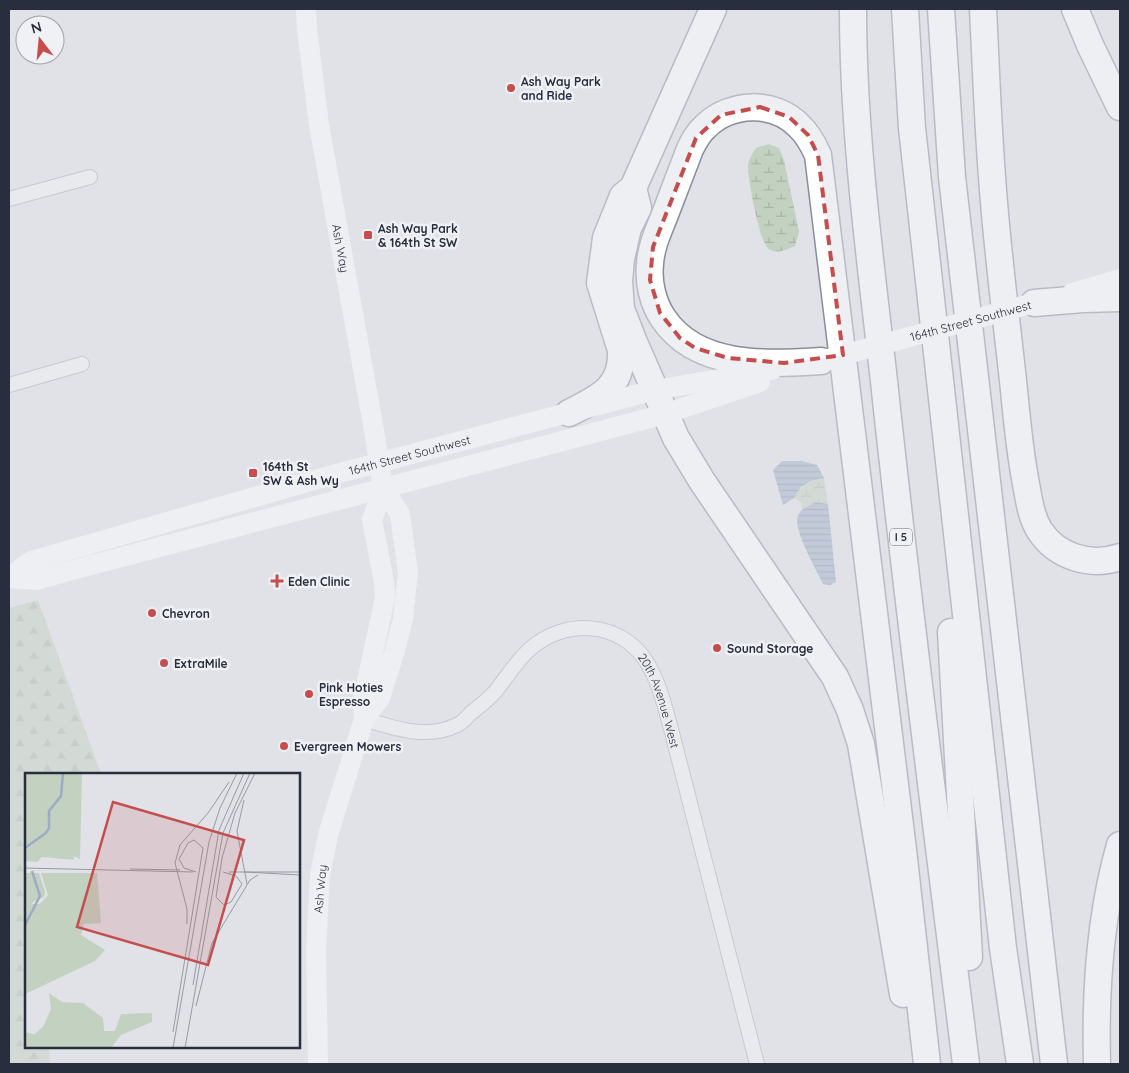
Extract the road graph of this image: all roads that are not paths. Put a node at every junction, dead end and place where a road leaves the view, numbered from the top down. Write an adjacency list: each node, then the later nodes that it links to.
1 (306, 9): 22 (main road, Ash Way)
2 (713, 9): 11 (highway)
3 (853, 9): 32 (highway, I 5)
4 (891, 9): 33 (highway)
5 (905, 9): 34 (highway)
6 (941, 9): 35 (highway)
7 (983, 9): 24 (highway)
8 (1075, 9): 9 (highway)
9 (1120, 107)
10 (90, 176): 12 (street)
11 (633, 188): 19 (highway); 20 (highway)
12 (9, 199)
13 (1120, 279): 15 (main road, 164th Street Southwest)
14 (1120, 298): 15 (highway)
15 (1034, 303): 16 (main road, 164th Street Southwest, bridge)
16 (821, 361): 19 (main road, 164th Street Southwest); 21 (main road, 164th Street Southwest); 31 (highway)
17 (82, 364): 18 (street)
18 (9, 385)
19 (654, 390): 20 (main road, 164th Street Southwest); 21 (highway)
20 (569, 412): 22 (main road, 164th Street Southwest)
21 (665, 414): 23 (main road, 164th Street Southwest); 30 (highway)
22 (379, 463): 23 (main road, Ash Way); 25 (main road, 164th Street Southwest)
23 (383, 488): 25 (main road, 164th Street Southwest); 26 (main road, Ash Way); 26 (main road, Ash Way)
24 (1120, 557)
25 (9, 578)
26 (364, 719): 28 (main road, Ash Way); 29 (street, 20th Avenue West)
27 (1120, 845): 36 (highway)
28 (318, 1064)
29 (757, 1064)
30 (914, 1064)
31 (927, 1064)
32 (966, 1064)
33 (974, 1064)
34 (1020, 1064)
35 (1054, 1064)
36 (1097, 1064)

